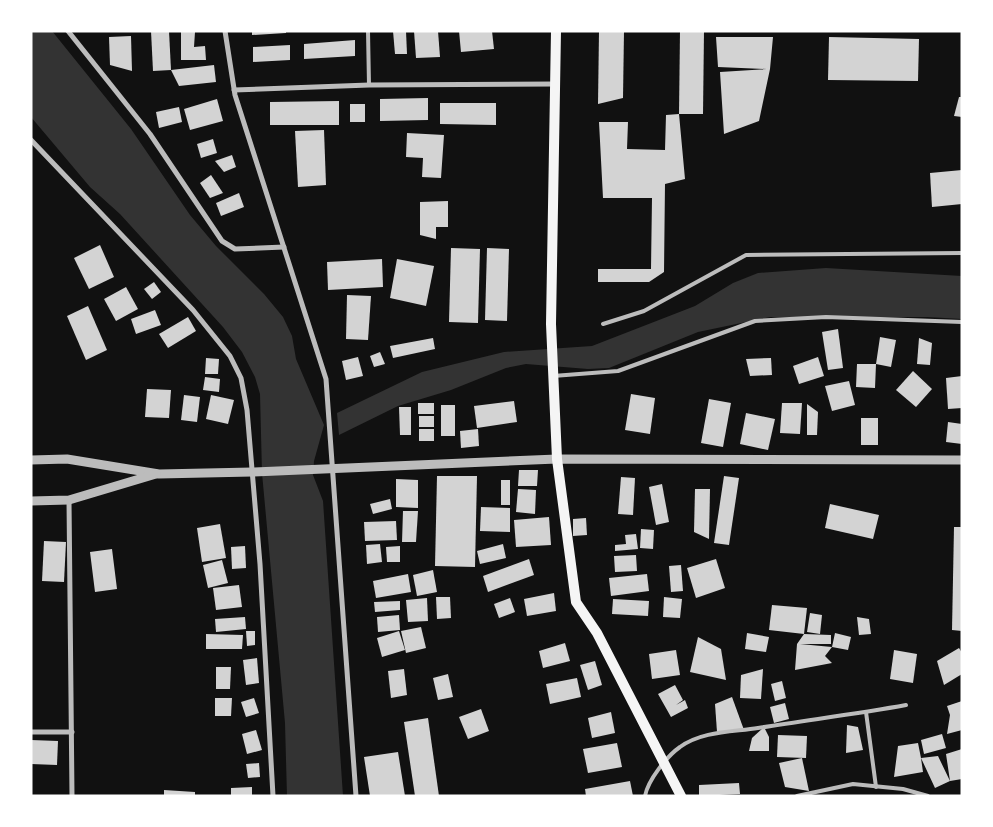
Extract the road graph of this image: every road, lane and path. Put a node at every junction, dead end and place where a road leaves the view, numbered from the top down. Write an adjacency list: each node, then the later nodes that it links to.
1 (68, 31): 9 (street)
2 (225, 31): 7 (street)
3 (368, 31): 6 (lane)
4 (556, 31): 5 (main road)
5 (555, 84): 6 (street); 13 (main road)
6 (370, 85): 7 (street)
7 (234, 90): 9 (street)
8 (31, 140): 18 (street)
9 (284, 248): 17 (street)
10 (962, 253): 12 (lane)
11 (962, 322): 13 (lane)
12 (603, 324)
13 (553, 373): 14 (main road)
14 (557, 459): 16 (street); 17 (street); 26 (main road)
15 (31, 460): 19 (street)
16 (962, 460)
17 (334, 468): 18 (street); 30 (street)
18 (252, 472): 19 (street); 29 (street)
19 (159, 474): 20 (street)
20 (69, 500): 21 (street); 25 (street)
21 (31, 501)
22 (906, 705): 23 (lane)
23 (866, 712): 26 (lane); 27 (lane)
24 (31, 732): 25 (street)
25 (72, 732): 28 (street)
26 (664, 763): 31 (lane); 32 (main road)
27 (876, 787): 33 (lane); 34 (lane)
28 (72, 796)
29 (273, 796)
30 (356, 796)
31 (645, 796)
32 (681, 796)
33 (797, 796)
34 (928, 796)

